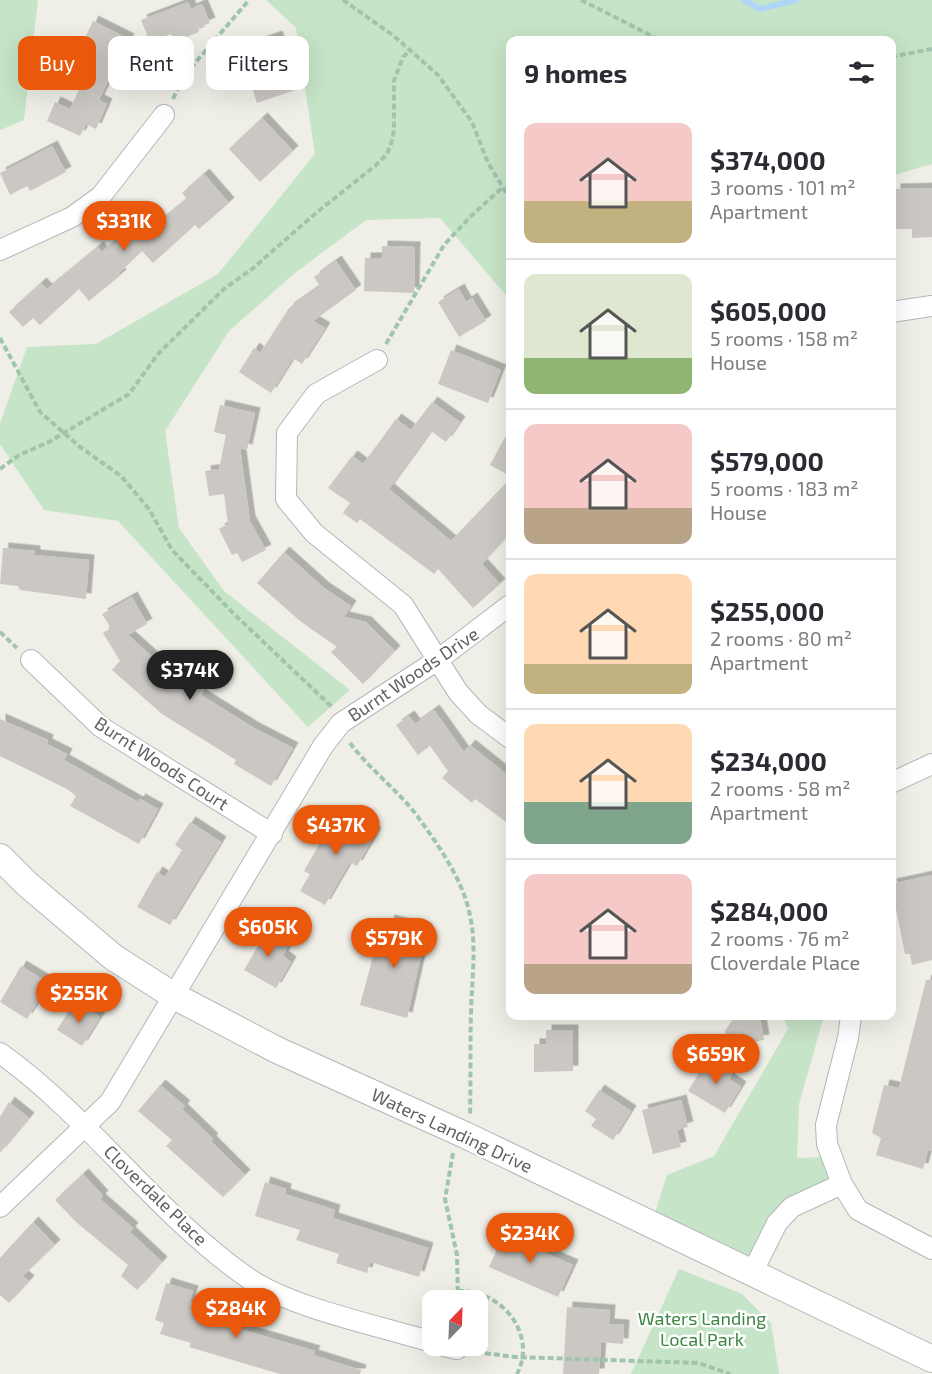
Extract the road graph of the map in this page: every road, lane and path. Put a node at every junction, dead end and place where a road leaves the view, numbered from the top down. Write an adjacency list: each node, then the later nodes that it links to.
1 (249, 0): 8 (path)
2 (343, 0): 6 (path)
3 (582, 0): 4 (path)
4 (652, 36)
5 (932, 49): 7 (path)
6 (410, 50): 9 (path); 15 (path)
7 (896, 56)
8 (164, 115): 11 (street)
9 (502, 188): 10 (path); 14 (path)
10 (506, 194)
11 (0, 250)
12 (932, 306): 13 (street)
13 (896, 311)
14 (377, 360): 17 (street)
15 (0, 469)
16 (506, 608): 17 (street, Burnt Woods Drive)
17 (439, 659): 19 (street); 22 (street, Burnt Woods Drive)
18 (31, 660): 22 (street, Burnt Woods Court)
19 (506, 735)
20 (932, 764): 21 (street)
21 (896, 781)
22 (272, 834): 24 (street, Burnt Woods Drive)
23 (0, 857): 24 (street, Waters Landing Drive)
24 (174, 996): 27 (street, Burnt Woods Drive); 31 (street, Waters Landing Drive)
25 (851, 1020): 28 (street)
26 (0, 1053): 27 (street, Cloverdale Place)
27 (86, 1126): 29 (street, Burnt Woods Drive); 33 (street, Cloverdale Place)
28 (842, 1184): 30 (street); 31 (street)
29 (0, 1207)
30 (932, 1249)
31 (752, 1273): 36 (street, Waters Landing Drive)
32 (488, 1296): 35 (path)
33 (422, 1339)
34 (488, 1352): 35 (path)
35 (522, 1357): 37 (path); 38 (path)
36 (932, 1359)
37 (517, 1374)
38 (730, 1374)

